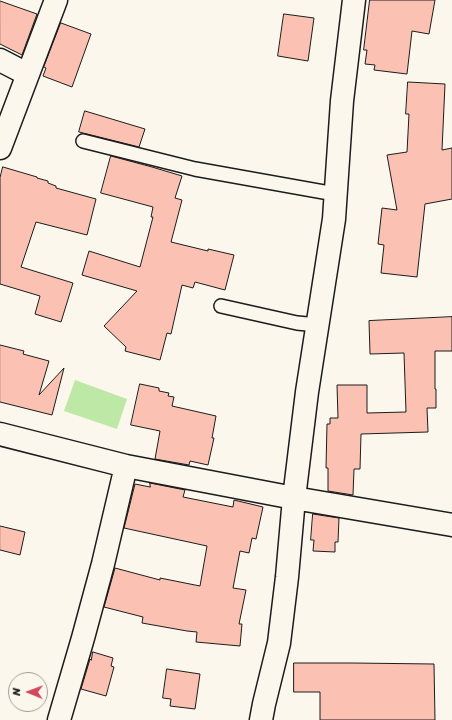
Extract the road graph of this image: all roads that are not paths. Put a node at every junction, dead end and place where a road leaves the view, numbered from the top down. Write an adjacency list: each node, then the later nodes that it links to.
1 (56, 0): 4 (street)
2 (354, 0): 7 (street)
3 (0, 60): 4 (street)
4 (27, 74): 6 (street)
5 (83, 141): 7 (lane)
6 (0, 148)
7 (335, 194): 9 (street)
8 (221, 306): 9 (lane)
9 (318, 325): 12 (street)
10 (0, 434): 11 (street)
11 (126, 466): 12 (street); 14 (street)
12 (294, 498): 13 (street); 15 (street)
13 (452, 525)
14 (59, 720)
15 (261, 720)

